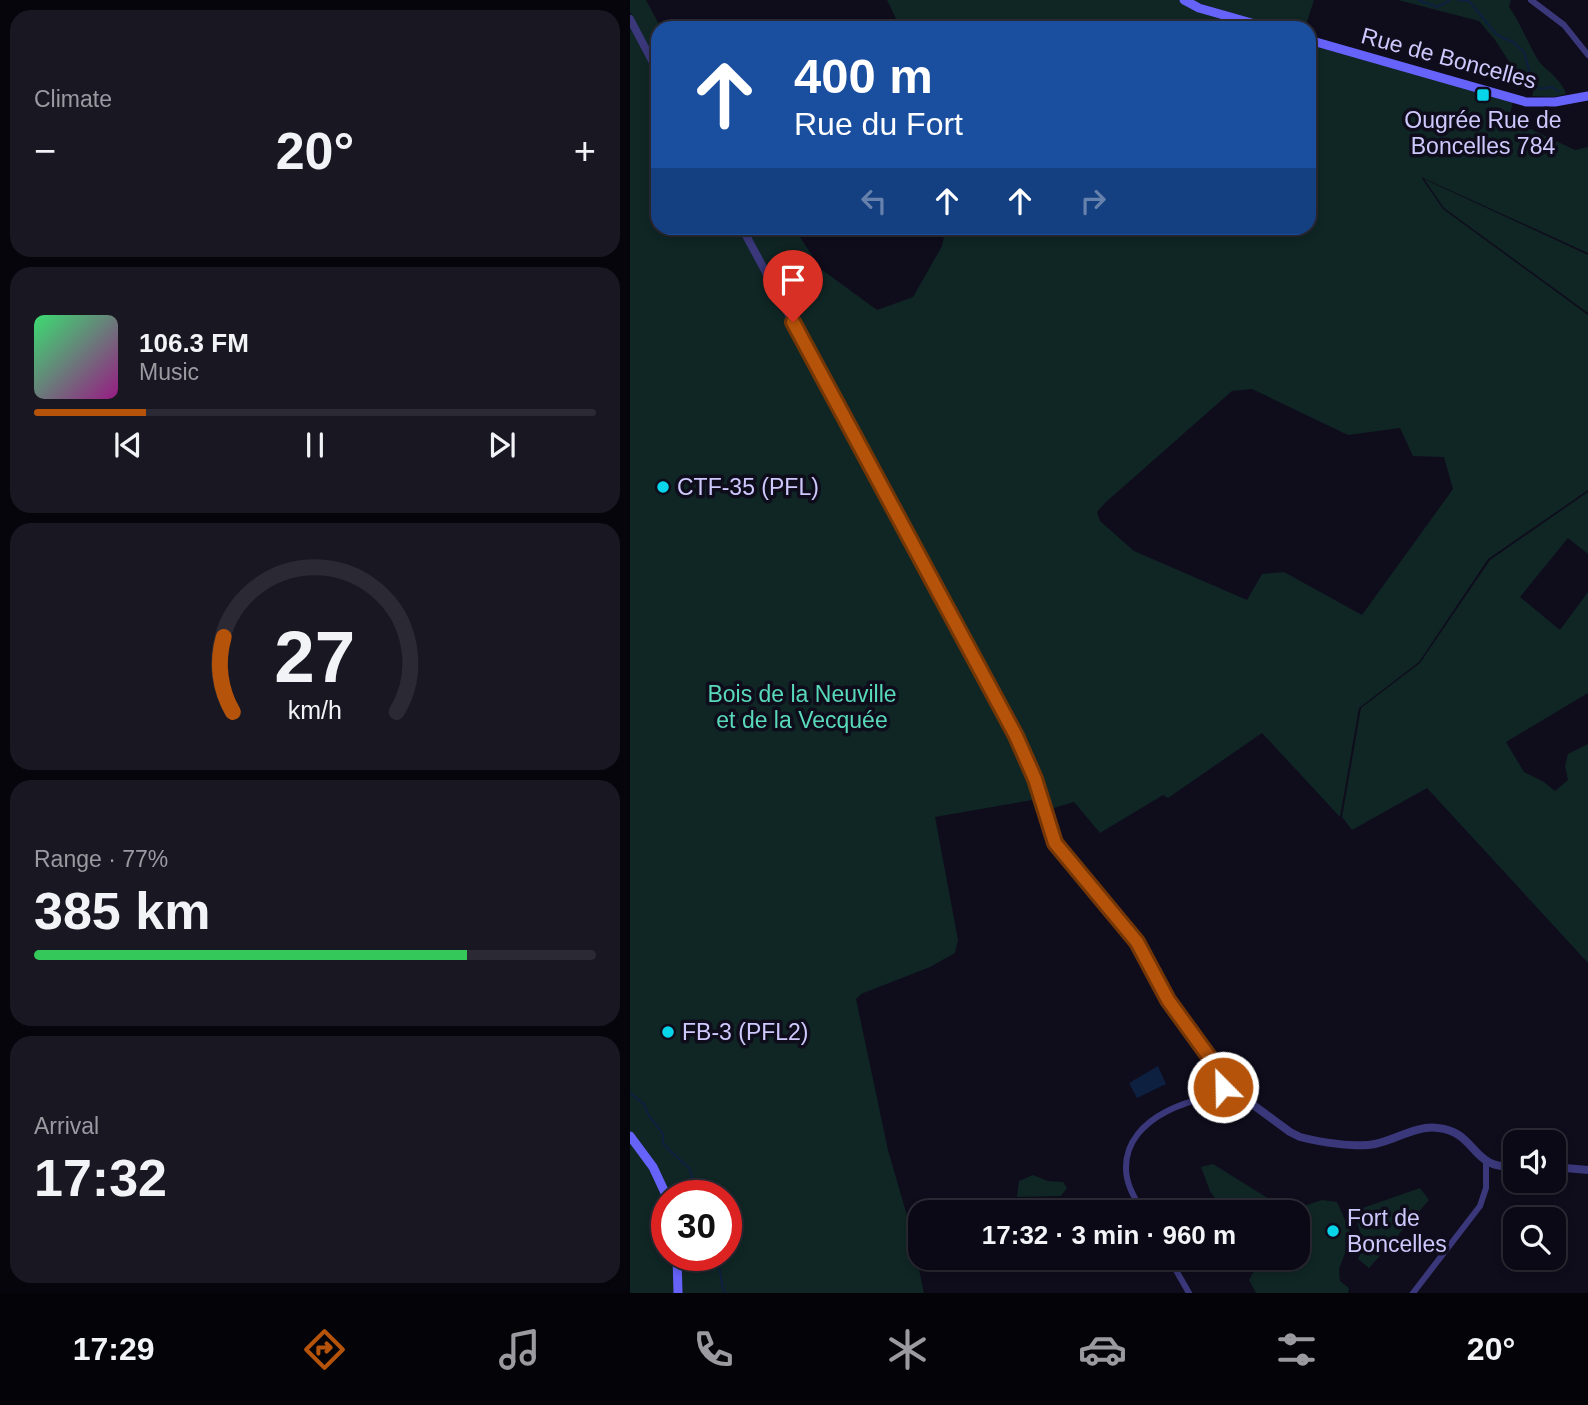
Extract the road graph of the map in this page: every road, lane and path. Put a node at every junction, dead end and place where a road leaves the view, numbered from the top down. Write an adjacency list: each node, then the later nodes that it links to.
1 (1184, 0): 4 (main road)
2 (1531, 0): 6 (street)
3 (630, 19): 7 (street)
4 (1244, 21)
5 (1316, 42): 8 (main road, Rue de Boncelles)
6 (1588, 55)
7 (651, 59)
8 (1585, 95)
9 (747, 235): 10 (street)
10 (1223, 1076): 11 (street); 12 (street)
11 (1215, 1095): 12 (street); 21 (street)
12 (1241, 1096): 14 (street)
13 (630, 1136): 20 (main road)
14 (1486, 1163): 15 (street); 19 (street)
15 (1498, 1167): 16 (street); 19 (street)
16 (1503, 1167)
17 (1566, 1168): 18 (street)
18 (1588, 1170)
19 (1487, 1178): 26 (street)
20 (659, 1180)
21 (1136, 1200)
22 (1176, 1270): 25 (street)
23 (677, 1271): 24 (main road)
24 (678, 1293)
25 (1189, 1293)
26 (1413, 1293)

